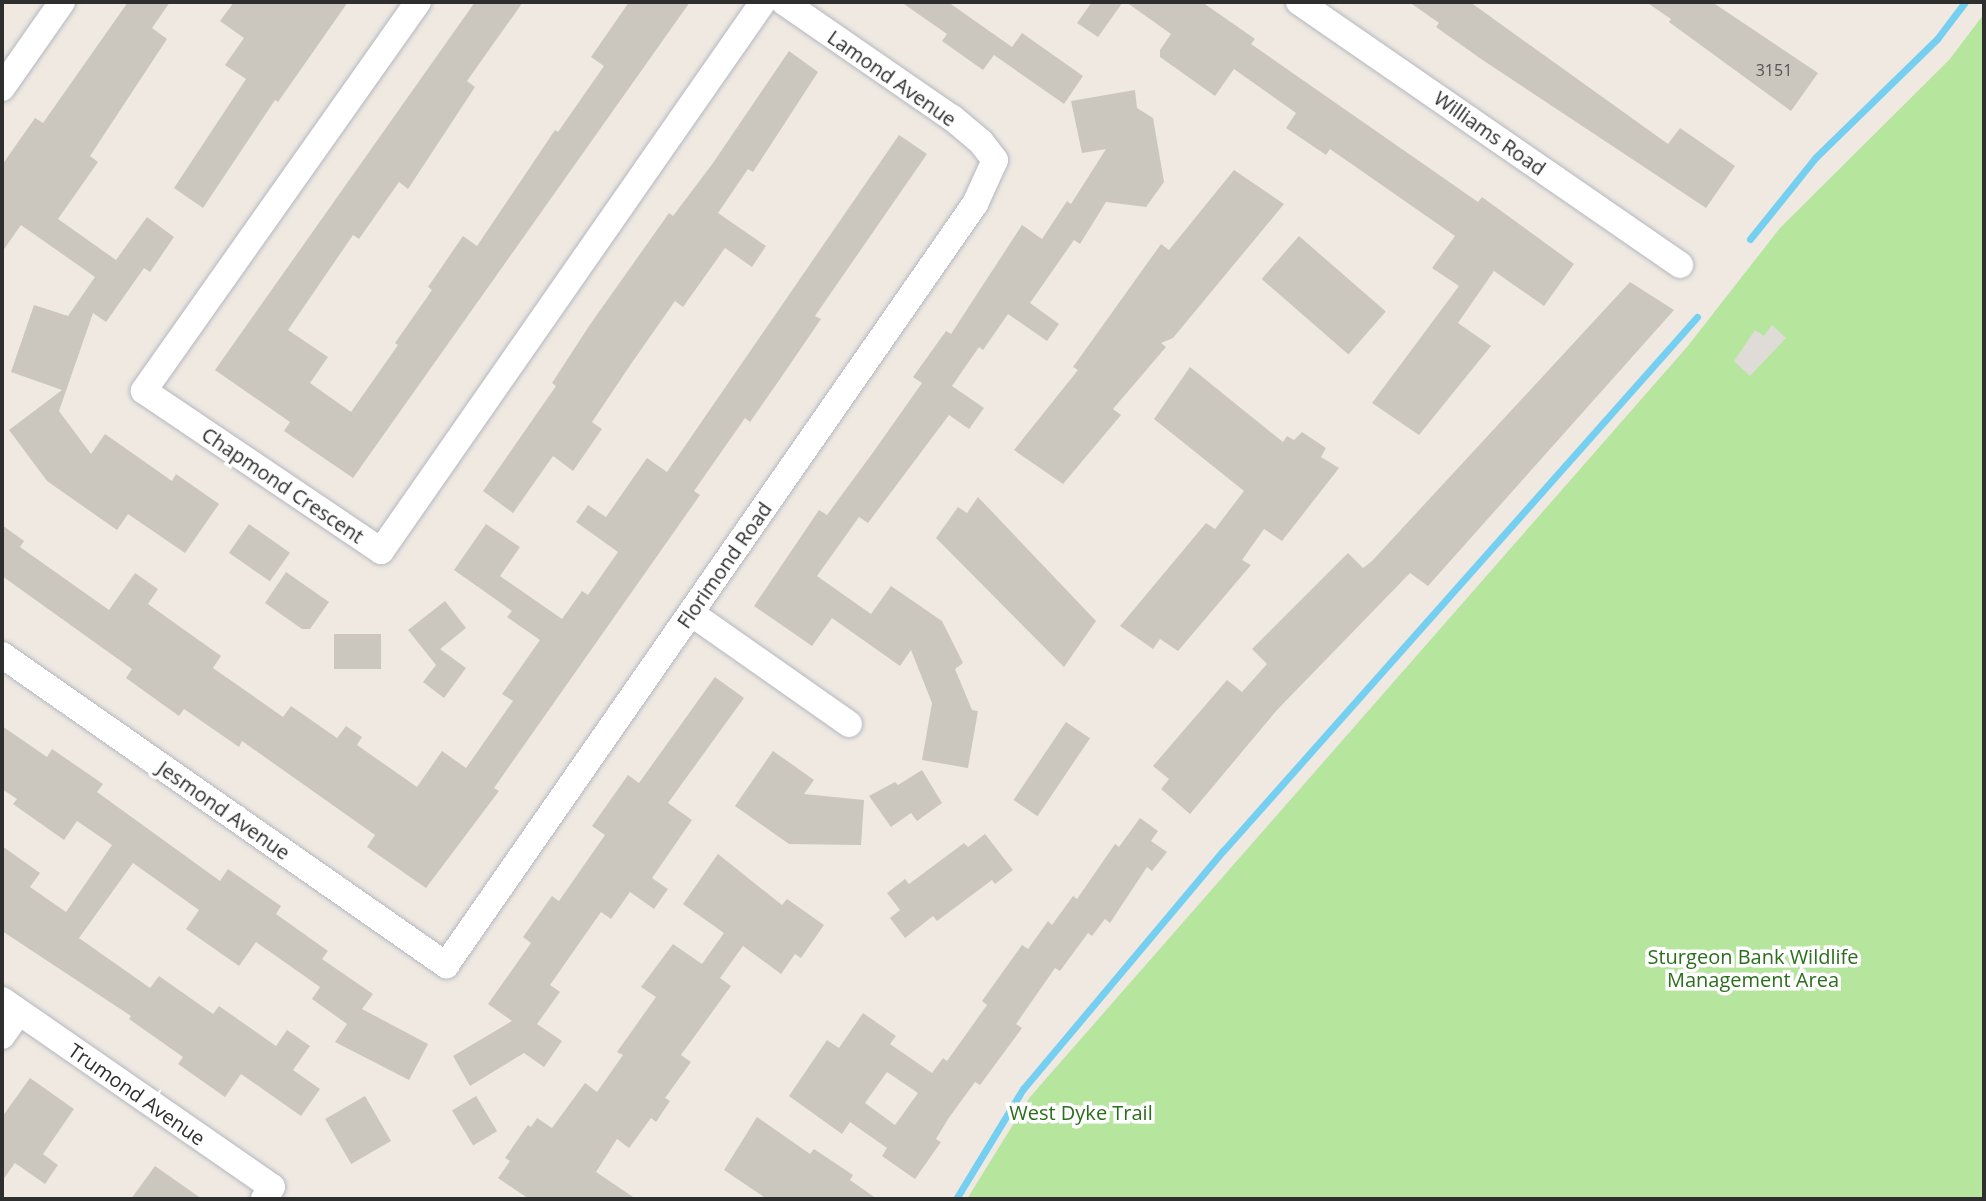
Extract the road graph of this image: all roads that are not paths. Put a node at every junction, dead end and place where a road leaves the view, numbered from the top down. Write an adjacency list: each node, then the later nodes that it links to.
1 (62, 2): 6 (street)
2 (418, 2): 3 (street, Chapmond Crescent)
3 (763, 2)
4 (784, 2): 7 (street, Lamond Avenue)
5 (1299, 2): 8 (street, Williams Road)
6 (2, 88)
7 (995, 160): 9 (street, Florimond Road)
8 (1680, 265)
9 (691, 613): 11 (street); 12 (street, Florimond Road)
10 (2, 655): 12 (street, Jesmond Avenue)
11 (849, 724)
12 (446, 965)
13 (10, 1006): 14 (street); 15 (street, Trumond Avenue)
14 (2, 1036)
15 (268, 1193)

